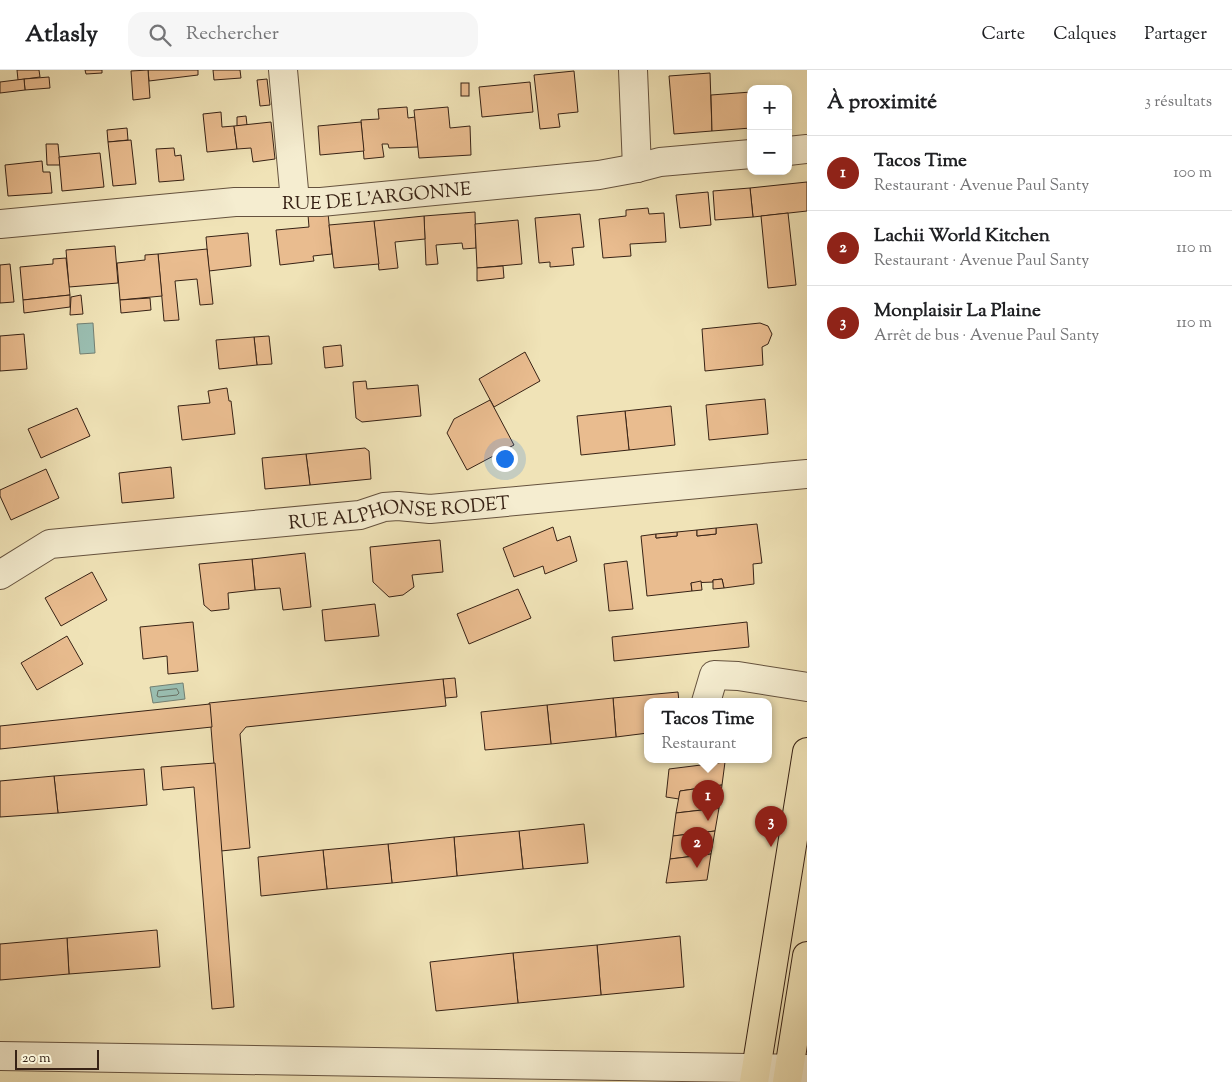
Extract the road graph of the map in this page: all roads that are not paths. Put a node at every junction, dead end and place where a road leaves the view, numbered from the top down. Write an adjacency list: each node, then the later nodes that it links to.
1 (283, 70): 7 (street)
2 (633, 70): 6 (street)
3 (807, 149): 4 (street)
4 (792, 151)
5 (747, 154): 6 (street, RUE DE L'ARGONNE)
6 (637, 168): 7 (street, RUE DE L'ARGONNE)
7 (295, 200): 8 (street, RUE DE L'ARGONNE)
8 (0, 224)
9 (807, 474): 10 (street, RUE ALPHONSE RODET)
10 (0, 575)
11 (807, 687): 12 (street)
12 (707, 698)
13 (807, 752): 17 (main road)
14 (807, 956): 16 (main road)
15 (0, 1056): 17 (street)
16 (794, 1073): 17 (street)
17 (755, 1075)

